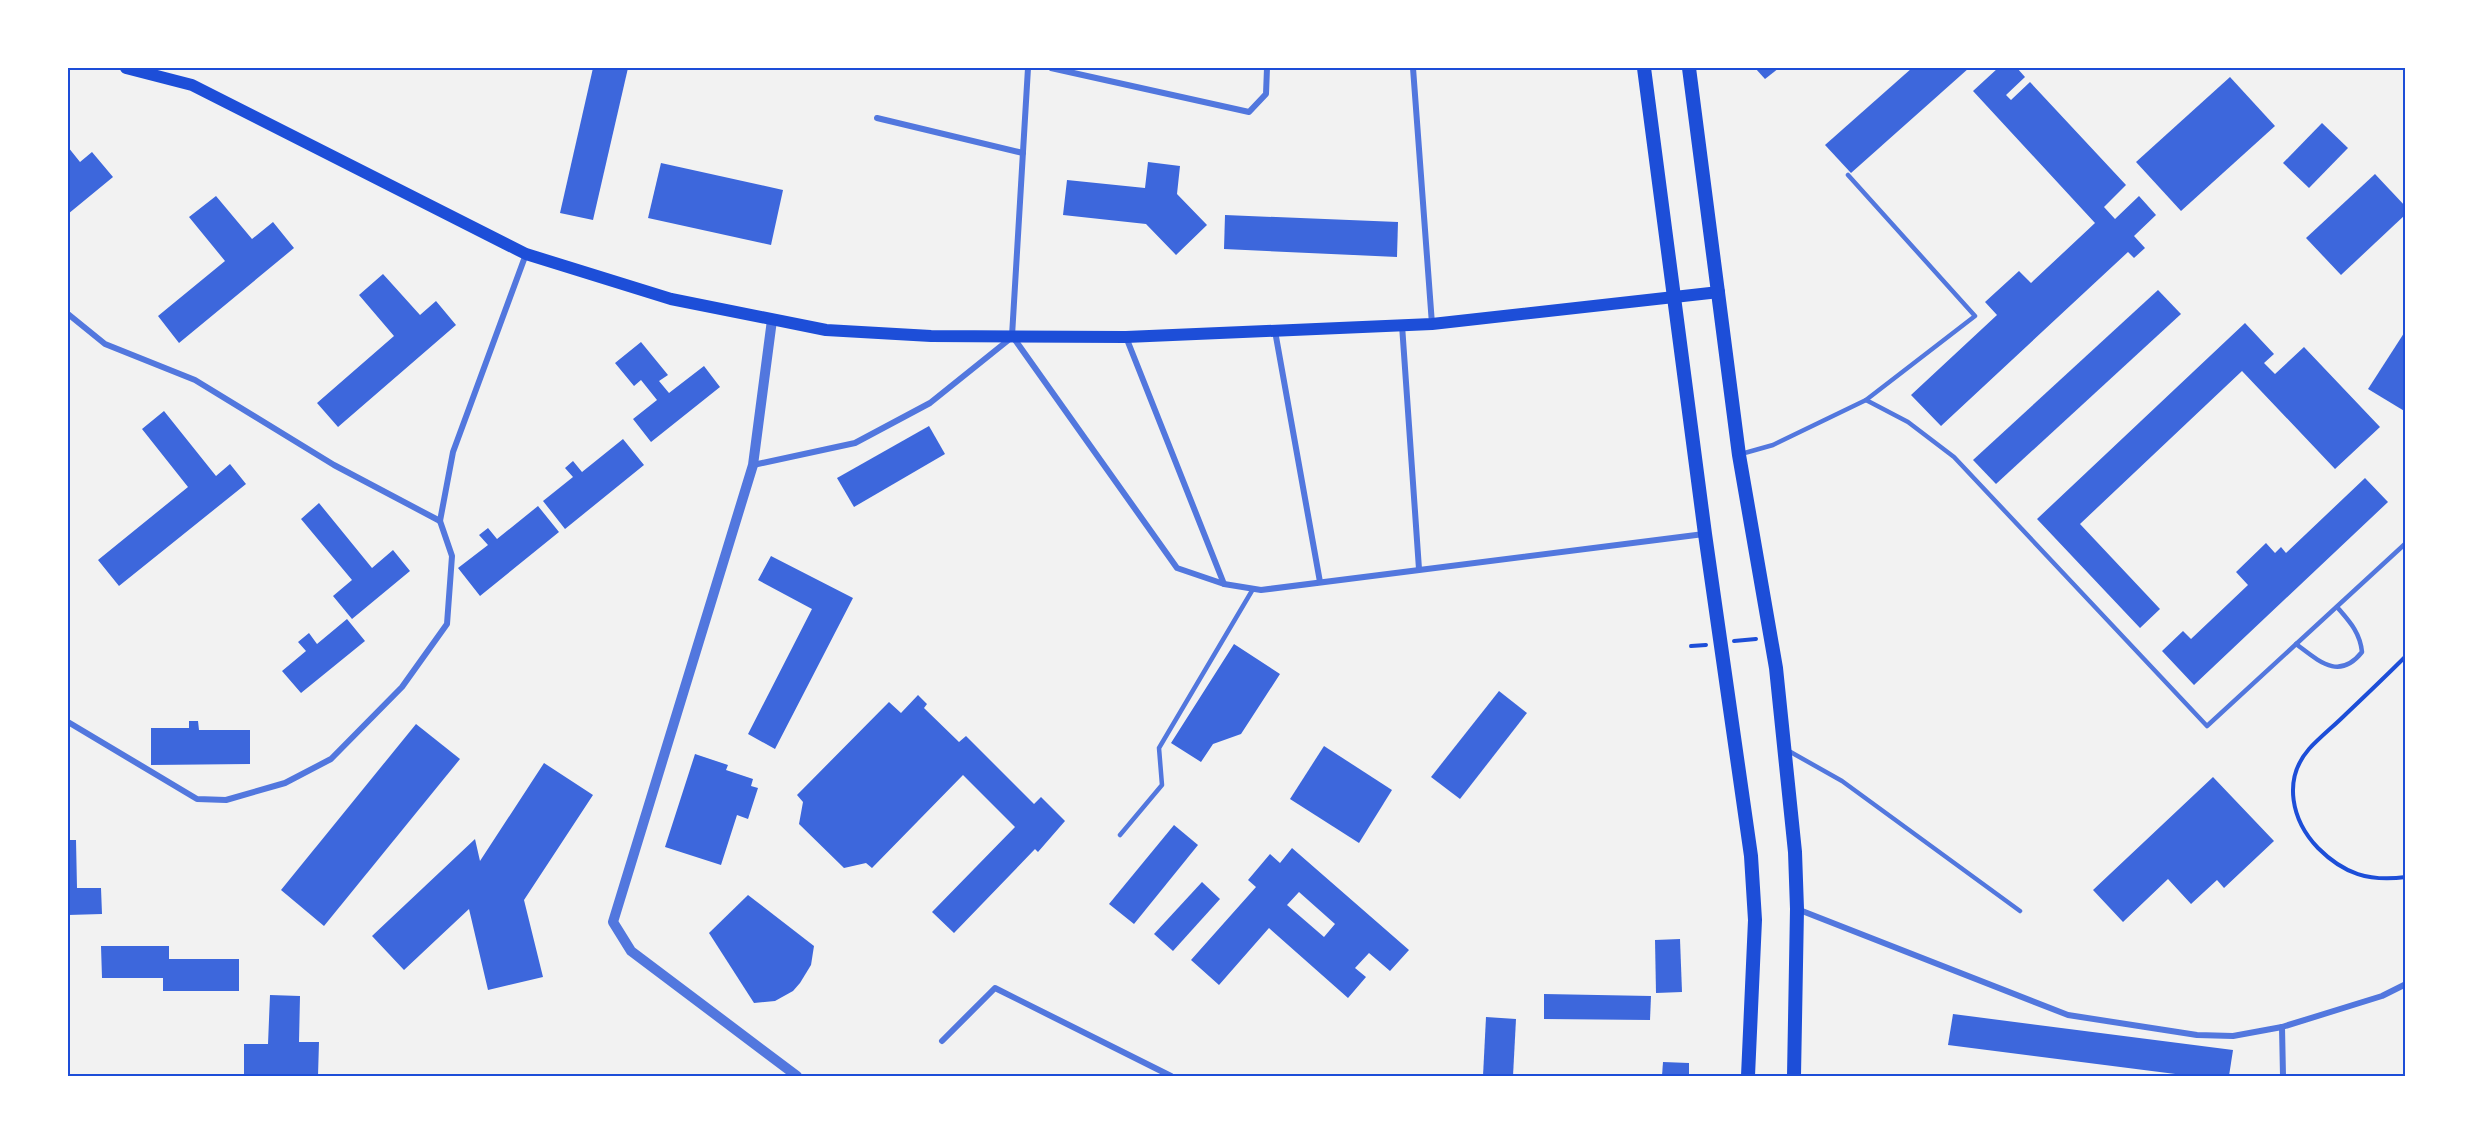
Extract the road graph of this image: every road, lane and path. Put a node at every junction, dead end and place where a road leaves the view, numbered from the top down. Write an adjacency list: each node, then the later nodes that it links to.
1 (126, 68): 11 (main road)
2 (1028, 68): 9 (street)
3 (1051, 68): 4 (street)
4 (1267, 68)
5 (1413, 68): 16 (street)
6 (1644, 68): 13 (main road)
7 (1689, 68): 12 (main road)
8 (877, 118): 9 (street)
9 (1023, 153): 19 (street)
10 (1848, 175): 21 (lane)
11 (526, 254): 15 (main road); 24 (street)
12 (1719, 292): 13 (main road); 22 (main road)
13 (1675, 297): 16 (main road); 25 (main road)
14 (68, 314): 24 (street)
15 (772, 320): 19 (main road); 23 (street)
16 (1432, 324): 17 (main road)
17 (1402, 325): 18 (main road); 27 (street)
18 (1275, 331): 20 (main road); 28 (street)
19 (1012, 337): 20 (main road); 23 (street); 29 (street)
20 (1126, 337): 29 (street)
21 (1866, 400): 22 (lane); 35 (lane)
22 (1739, 455): 39 (main road)
23 (753, 465): 47 (street)
24 (440, 521): 38 (street)
25 (1705, 534): 27 (street); 49 (main road)
26 (2406, 543): 31 (lane)
27 (1419, 569): 28 (street)
28 (1320, 582): 30 (street)
29 (1224, 584): 30 (street)
30 (1253, 589): 40 (lane)
31 (2337, 607): 35 (lane); 35 (lane)
32 (1759, 639): 33 (path)
33 (1725, 642)
34 (1714, 644): 36 (path)
35 (2296, 644)
36 (1692, 646)
37 (2406, 656): 41 (path)
38 (68, 722)
39 (1784, 749): 42 (main road); 43 (lane)
40 (1120, 835)
41 (2406, 877)
42 (1797, 909): 45 (street); 50 (main road)
43 (2020, 911)
44 (2406, 984): 45 (street)
45 (2282, 1027): 51 (street)
46 (942, 1041): 48 (street)
47 (798, 1077)
48 (1171, 1077)
49 (1748, 1077)
50 (1794, 1077)
51 (2283, 1077)

